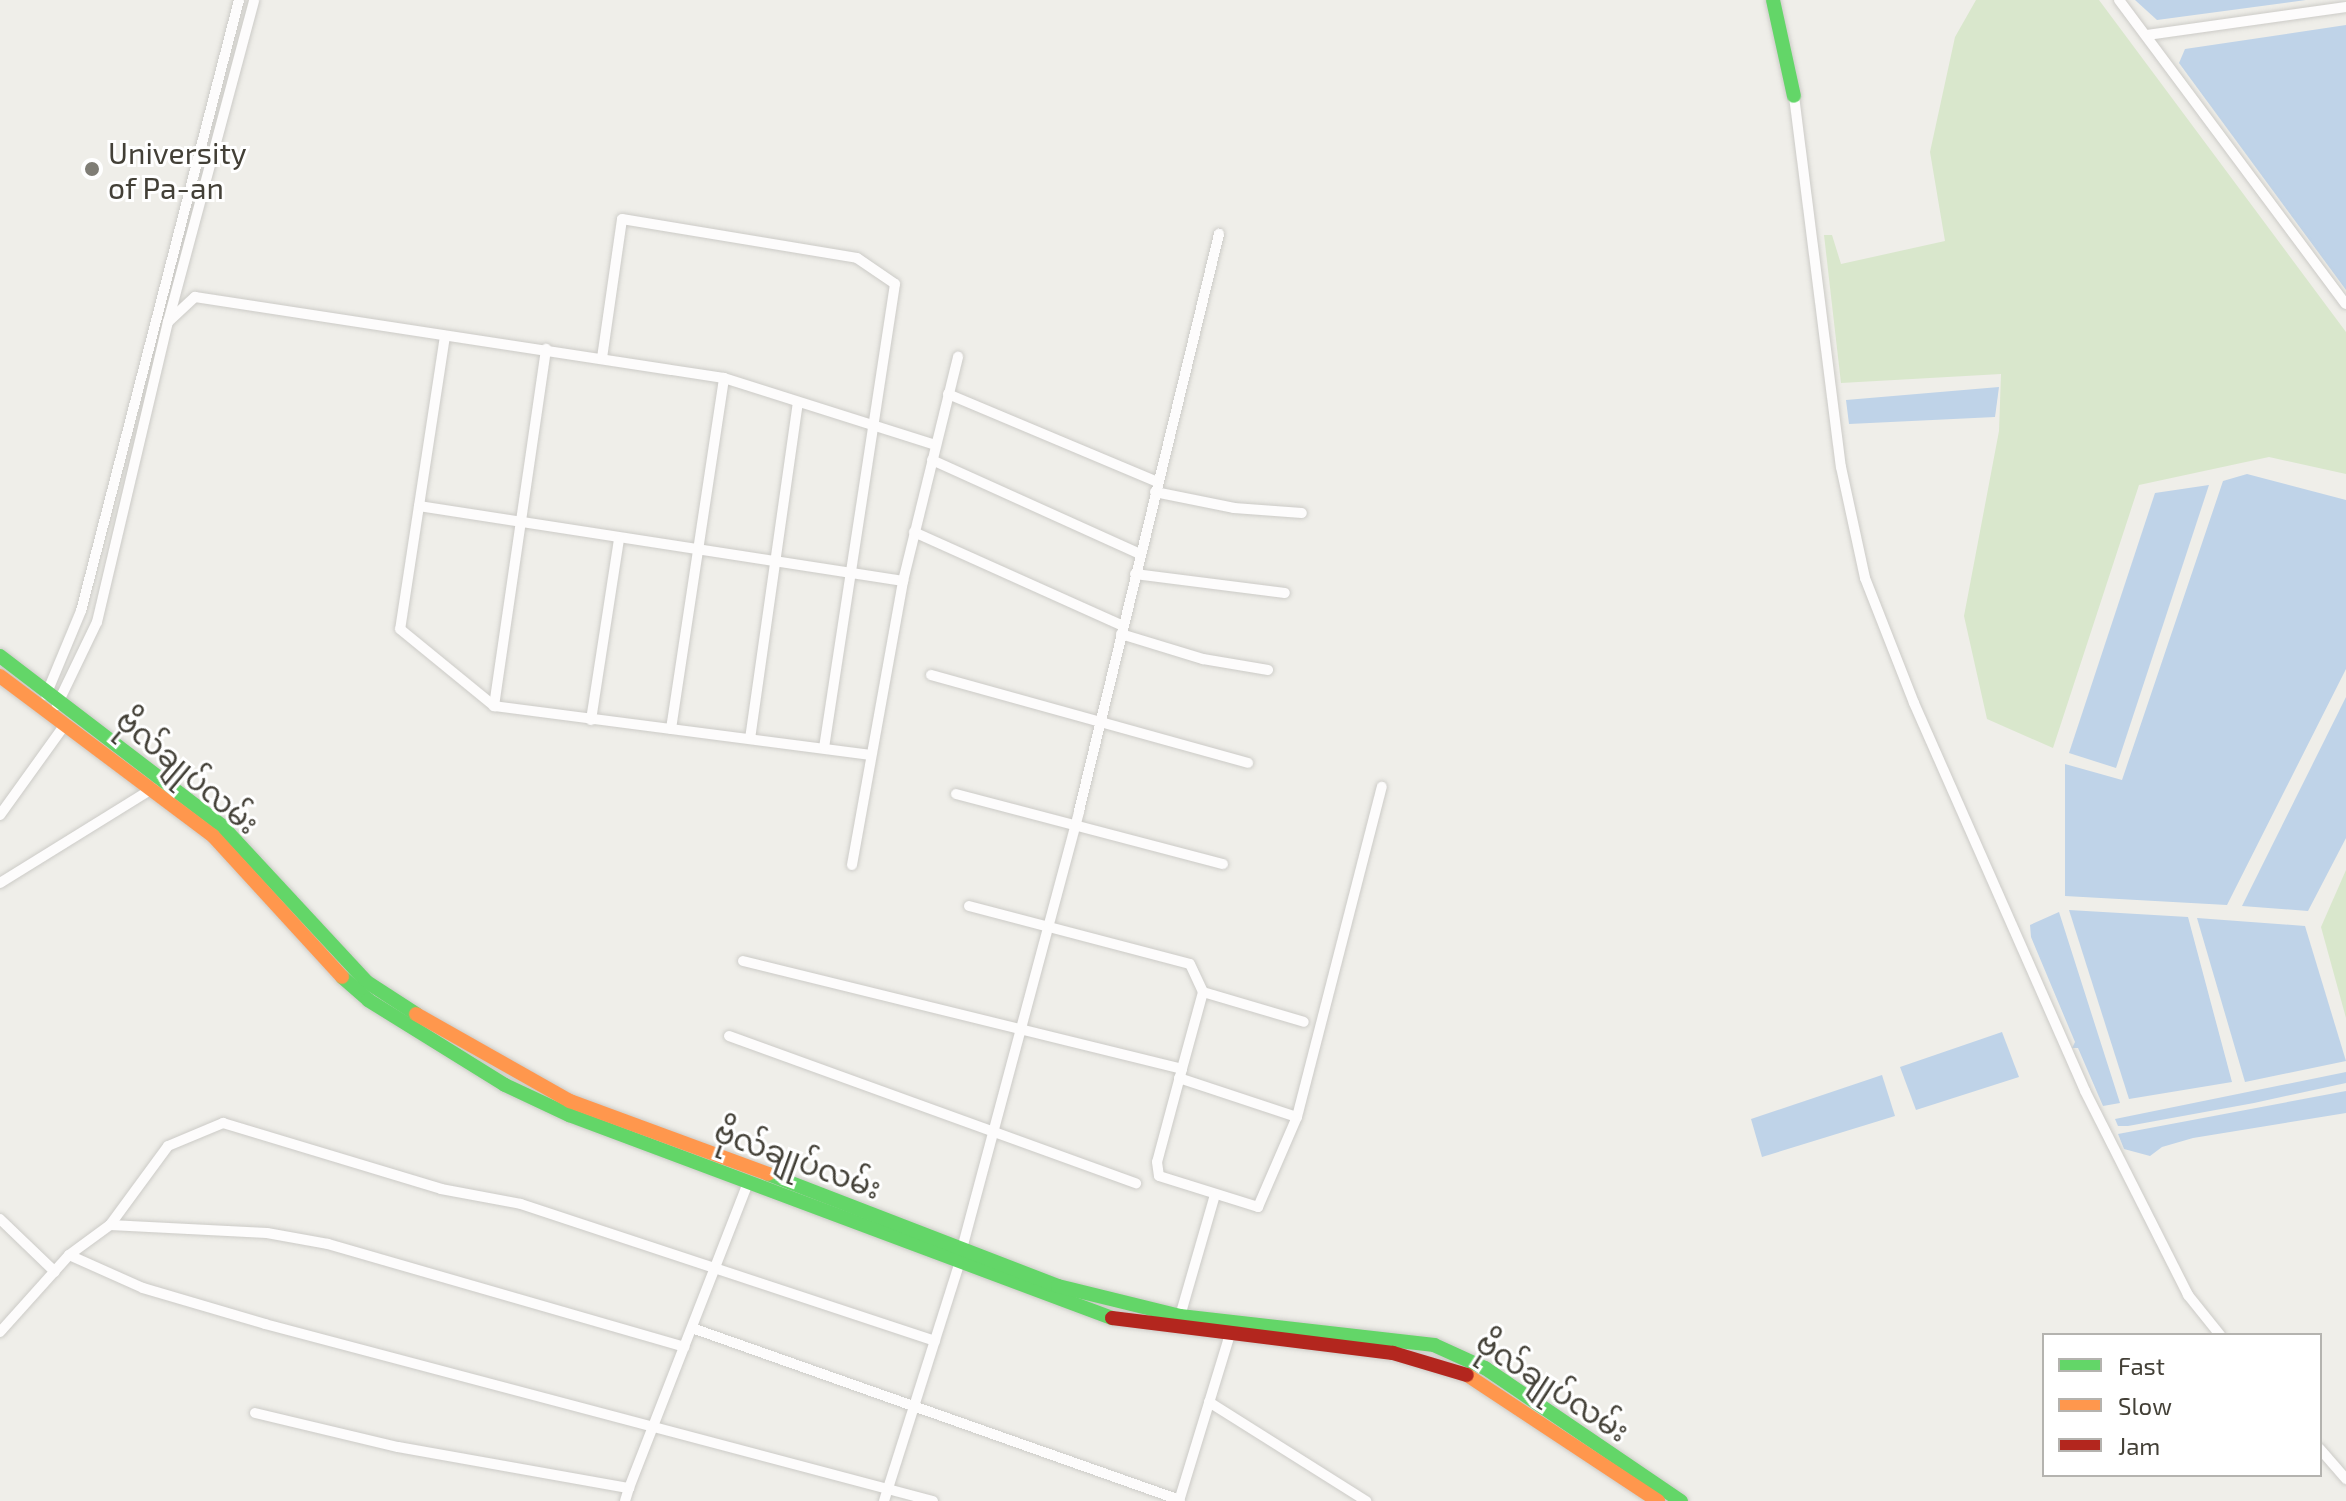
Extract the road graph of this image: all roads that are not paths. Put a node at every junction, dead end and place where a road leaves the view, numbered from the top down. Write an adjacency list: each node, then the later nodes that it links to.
1 (239, 0): 18 (street)
2 (253, 0): 10 (street)
3 (1773, 0): 7 (main road)
4 (2119, 0): 6 (street)
5 (2346, 7): 6 (street)
6 (2147, 35): 9 (street)
7 (1794, 96): 84 (street)
8 (1219, 234): 23 (street)
9 (2346, 304)
10 (168, 322): 11 (street); 19 (street)
11 (445, 336): 12 (street); 24 (street)
12 (546, 349): 14 (street); 28 (street)
13 (958, 357): 16 (street)
14 (602, 358): 15 (street); 20 (street)
15 (724, 378): 17 (street); 31 (street)
16 (948, 394): 21 (street); 23 (street)
17 (798, 402): 20 (street); 33 (street)
18 (126, 423): 19 (street); 25 (street)
19 (142, 427): 26 (street)
20 (876, 429): 21 (street); 34 (street)
21 (935, 445): 22 (street)
22 (932, 460): 29 (street); 32 (street)
23 (1156, 487): 27 (street); 32 (street)
24 (419, 506): 28 (street); 44 (street)
25 (106, 507): 26 (street); 43 (street)
26 (123, 512): 43 (street)
27 (1302, 513)
28 (521, 520): 30 (street); 44 (street)
29 (914, 532): 36 (street); 38 (street)
30 (619, 539): 31 (street); 45 (street)
31 (695, 551): 33 (street); 48 (street)
32 (1140, 554): 35 (street)
33 (776, 561): 34 (street); 49 (street)
34 (853, 572): 36 (street); 50 (street)
35 (1135, 574): 37 (street); 38 (street)
36 (903, 581): 51 (street)
37 (1285, 593)
38 (1122, 630): 40 (street); 47 (street)
39 (0, 656): 43 (main road, ဗိုလ်ချုပ်လမ်း)
40 (1268, 670)
41 (931, 675): 47 (street)
42 (0, 676): 43 (main road, ဗိုလ်ချုပ်လမ်း)
43 (50, 703): 46 (main road, ဗိုလ်ချုပ်လမ်း); 76 (main road, ဗိုလ်ချုပ်လမ်း)
44 (494, 706): 45 (street)
45 (591, 720): 48 (street)
46 (66, 723): 54 (main road, ဗိုလ်ချုပ်လမ်း); 56 (street)
47 (1100, 723): 52 (street); 57 (street)
48 (671, 729): 49 (street)
49 (750, 739): 50 (street)
50 (824, 747): 51 (street)
51 (870, 755): 59 (street)
52 (1248, 763)
53 (1382, 787): 69 (street)
54 (153, 788): 60 (street); 71 (main road, ဗိုလ်ချုပ်လမ်း)
55 (956, 794): 57 (street)
56 (0, 815)
57 (1075, 827): 58 (street); 62 (street)
58 (1223, 864)
59 (852, 865)
60 (0, 883)
61 (969, 906): 62 (street)
62 (1050, 925): 64 (street); 66 (street)
63 (743, 961): 66 (street)
64 (1203, 992): 65 (street); 68 (street)
65 (1304, 1022)
66 (1023, 1028): 68 (street); 70 (street)
67 (729, 1036): 70 (street)
68 (1180, 1073): 69 (street); 73 (street)
69 (1297, 1117): 73 (street)
70 (994, 1133): 72 (street); 76 (street)
71 (748, 1182): 76 (main road, ဗိုလ်ချုပ်လမ်း); 78 (street)
72 (1136, 1183)
73 (1215, 1195): 80 (street)
74 (0, 1219): 79 (street)
75 (110, 1225): 77 (street); 78 (street); 86 (street)
76 (961, 1253): 80 (main road, ဗိုလ်ချုပ်လမ်း); 83 (main road, ဗိုလ်ချုပ်လမ်း); 85 (street)
77 (69, 1255): 79 (street); 90 (street)
78 (715, 1269): 82 (street); 85 (street)
79 (55, 1272): 81 (street)
80 (1180, 1316): 83 (main road, ဗိုလ်ချုပ်လမ်း)
81 (1, 1328)
82 (692, 1328): 86 (street); 88 (street)
83 (1231, 1328): 87 (street); 100 (main road, ဗိုလ်ချုပ်လမ်း); 101 (main road, ဗိုလ်ချုပ်လမ်း)
84 (2218, 1333)
85 (935, 1341): 88 (street)
86 (684, 1347): 90 (street)
87 (1209, 1402): 95 (street); 99 (street)
88 (916, 1406): 93 (street); 95 (street)
89 (255, 1413): 94 (street)
90 (653, 1428): 93 (street); 94 (street)
91 (2322, 1451): 92 (street)
92 (2346, 1479)
93 (889, 1486): 97 (street); 98 (street)
94 (629, 1488): 96 (street)
95 (1179, 1500)
96 (625, 1501)
97 (884, 1501)
98 (933, 1501)
99 (1366, 1501)
100 (1658, 1501)
101 (1681, 1501)

